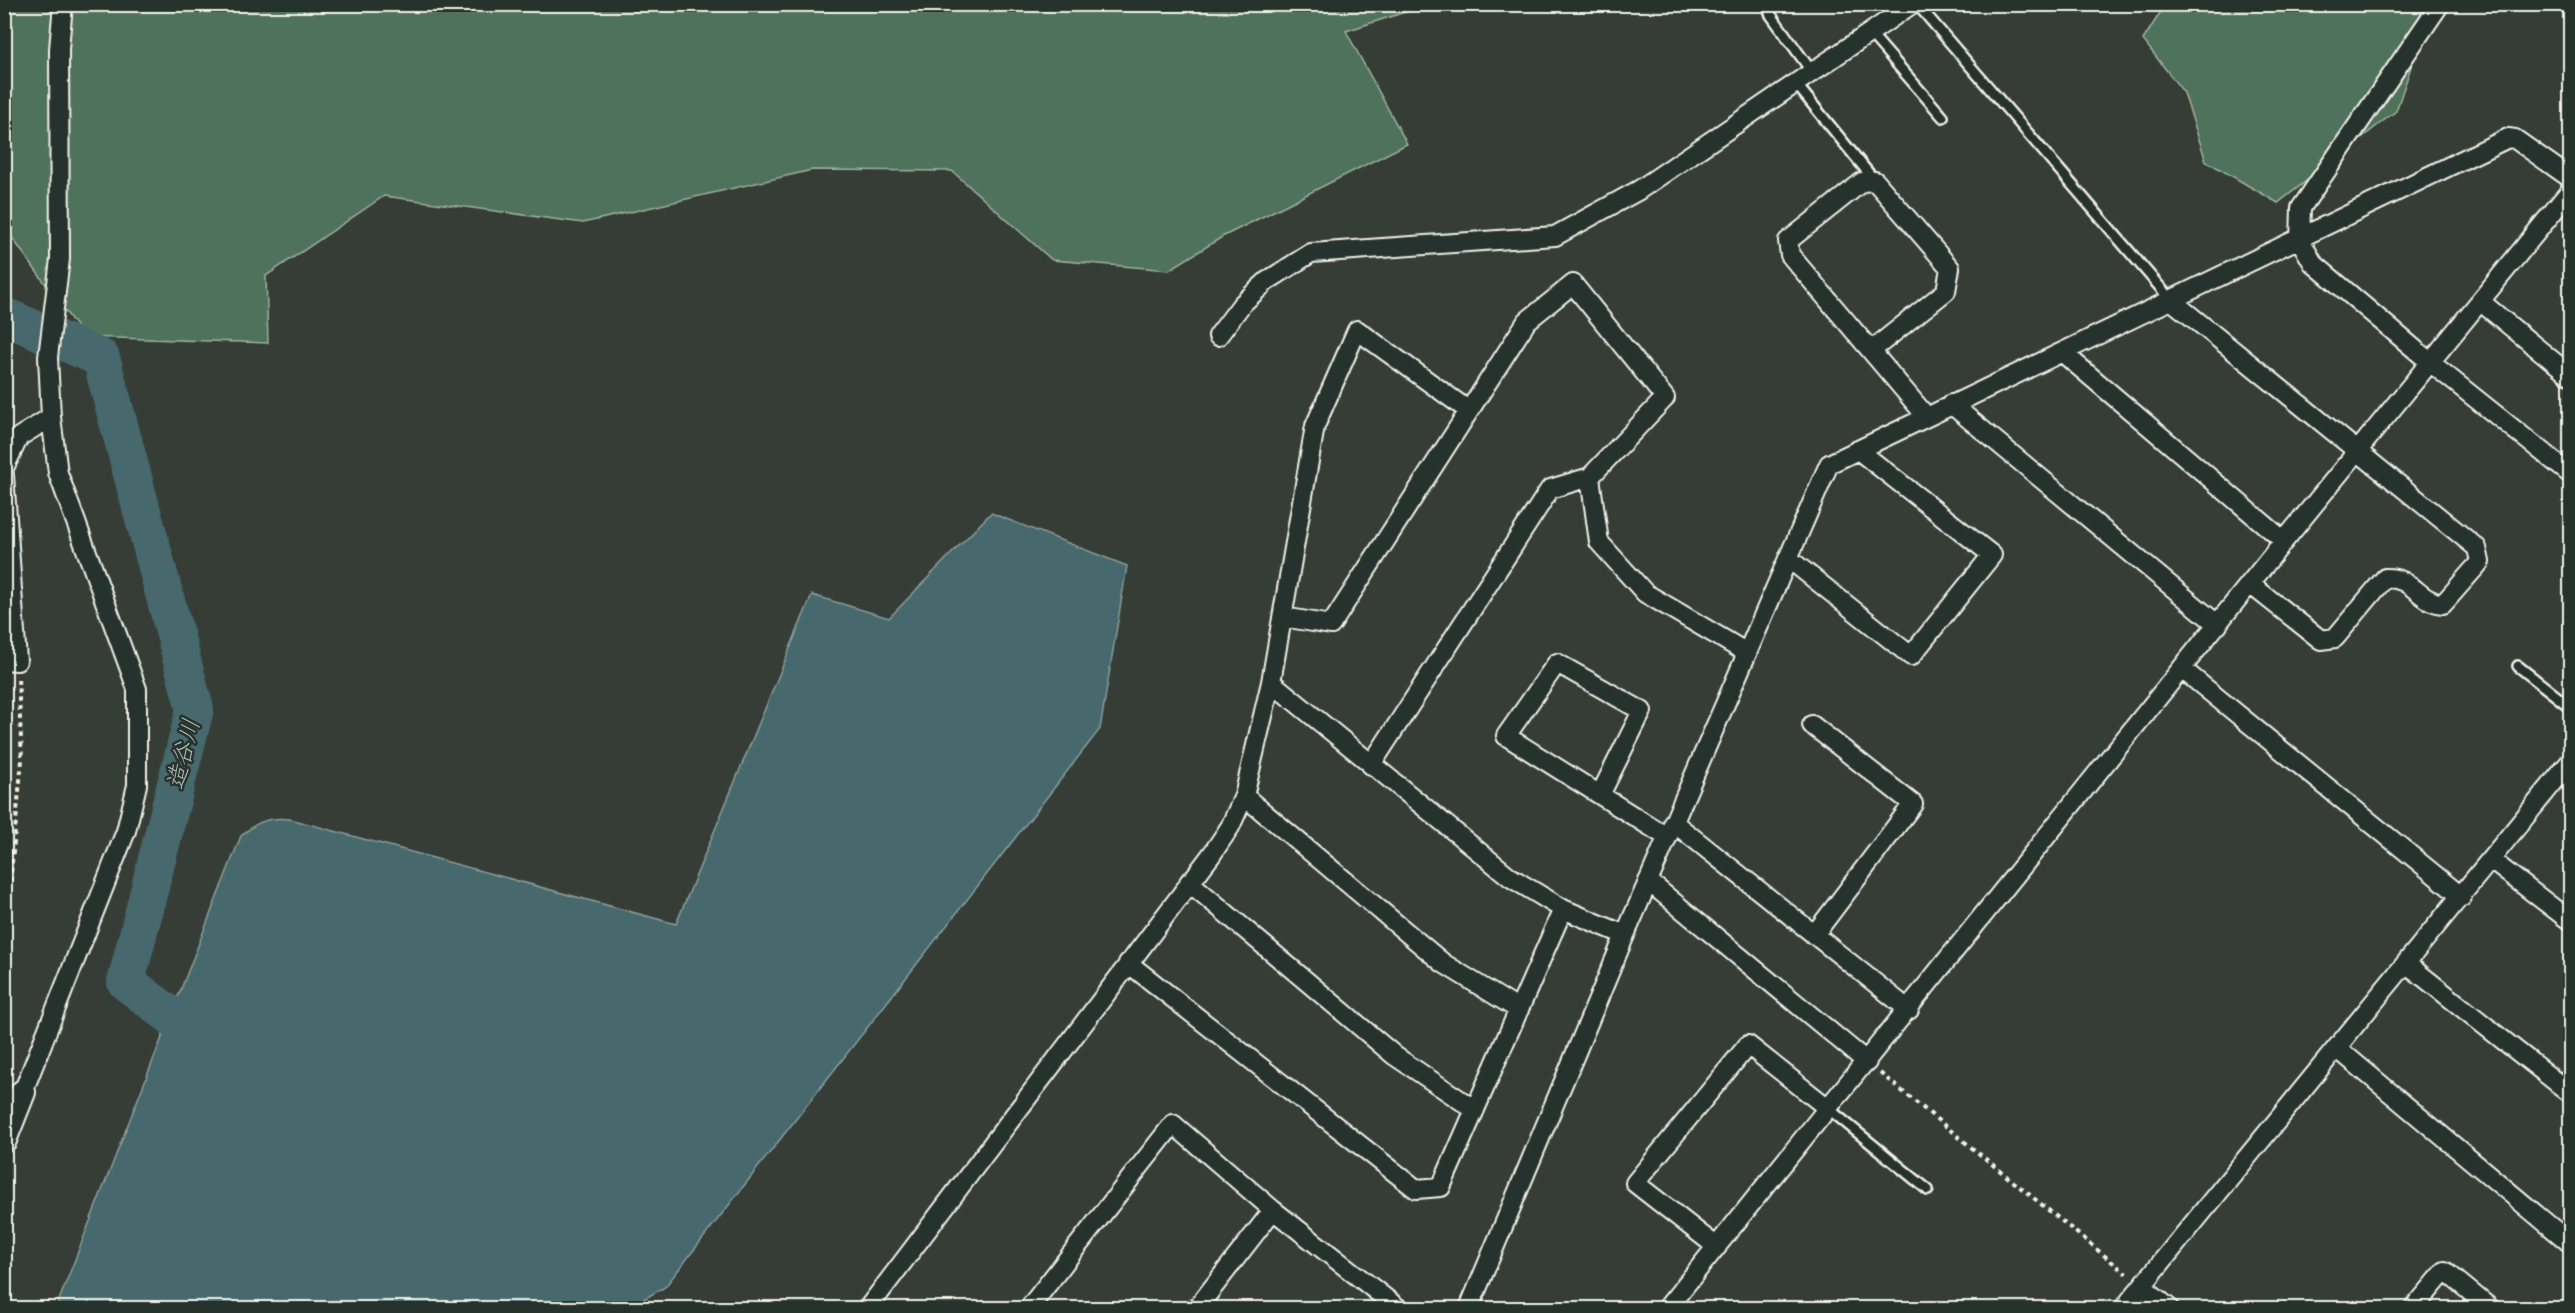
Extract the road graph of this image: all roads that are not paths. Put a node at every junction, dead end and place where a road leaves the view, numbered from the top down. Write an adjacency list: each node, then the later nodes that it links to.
1 (63, 4): 24 (street)
2 (1767, 4): 7 (lane)
3 (1912, 4): 6 (street)
4 (1917, 4): 14 (lane)
5 (2440, 4): 13 (street)
6 (1870, 33): 7 (street); 9 (lane)
7 (1812, 72): 8 (street)
8 (1796, 84): 11 (lane); 16 (street)
9 (1943, 117)
10 (2571, 178): 13 (street)
11 (1875, 181): 17 (street); 17 (street)
12 (2571, 190): 15 (street)
13 (2301, 240): 14 (street); 19 (street)
14 (2171, 300): 18 (street); 26 (street)
15 (2481, 302): 19 (street); 20 (street)
16 (1218, 336)
17 (1872, 350): 23 (street)
18 (2064, 353): 21 (street); 31 (street)
19 (2431, 363): 26 (street); 28 (street)
20 (2571, 375)
21 (1951, 404): 23 (street); 35 (street)
22 (1469, 411): 30 (street); 34 (street); 34 (street)
23 (1926, 416): 25 (street)
24 (51, 417): 27 (street); 62 (street)
25 (1858, 450): 32 (street); 32 (street)
26 (2359, 450): 31 (street); 33 (street)
27 (4, 468)
28 (2571, 474)
29 (4, 475): 37 (street)
30 (1590, 477): 36 (street); 44 (street)
31 (2284, 541): 33 (street)
32 (1788, 558): 36 (street)
33 (2250, 584): 35 (street)
34 (1283, 617): 40 (street)
35 (2218, 625): 39 (street)
36 (1747, 652): 47 (street)
37 (11, 660)
38 (2518, 666): 41 (lane)
39 (2182, 669): 51 (street); 59 (street)
40 (1271, 682): 44 (street); 46 (street)
41 (2571, 707)
42 (1812, 725): 55 (street)
43 (2571, 762): 48 (street)
44 (1371, 765): 52 (street)
45 (1600, 795): 45 (street); 47 (street)
46 (1244, 796): 50 (street); 58 (street)
47 (1670, 830): 49 (street); 55 (street)
48 (2491, 860): 51 (street); 53 (street)
49 (1648, 880): 54 (street); 61 (street)
50 (1189, 882): 56 (street); 65 (street)
51 (2462, 897): 57 (street)
52 (1563, 909): 54 (street); 58 (street)
53 (2571, 921)
54 (1624, 935): 76 (street)
55 (1814, 935): 59 (street)
56 (1128, 963): 65 (street); 73 (street)
57 (2407, 964): 60 (street); 63 (street)
58 (1519, 1010): 65 (street)
59 (1909, 1010): 61 (street)
60 (2338, 1049): 69 (street); 71 (street)
61 (1867, 1062): 64 (street)
62 (23, 1092): 66 (street)
63 (2571, 1093)
64 (1829, 1109): 67 (lane); 70 (street); 70 (street)
65 (1474, 1110)
66 (4, 1140)
67 (1928, 1190)
68 (1273, 1210): 72 (street); 74 (street); 75 (street)
69 (2571, 1243)
70 (1717, 1247): 77 (street)
71 (2142, 1286): 78 (street); 79 (street)
72 (1389, 1306)
73 (868, 1308)
74 (1029, 1308)
75 (1197, 1308)
76 (1469, 1308)
77 (1667, 1308)
78 (2124, 1308)
79 (2169, 1308)
80 (2414, 1308): 81 (street)
81 (2490, 1308)

